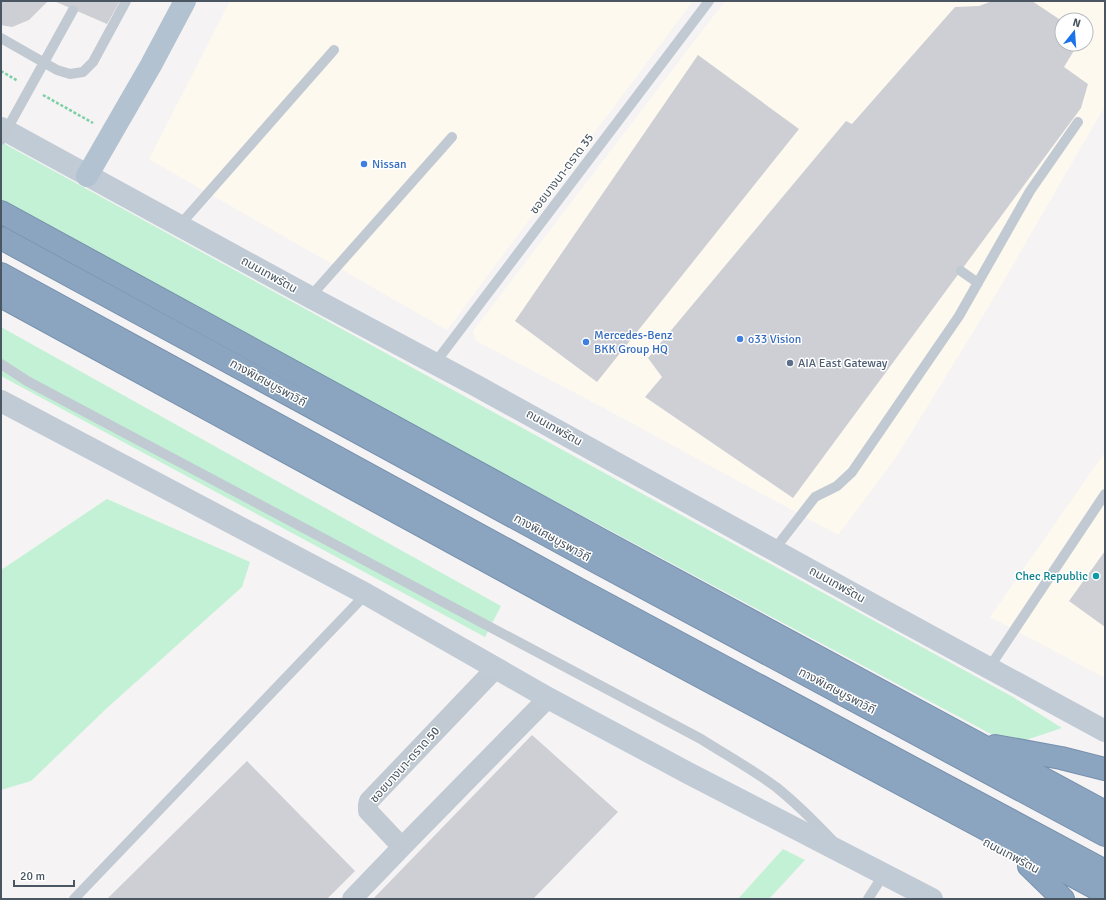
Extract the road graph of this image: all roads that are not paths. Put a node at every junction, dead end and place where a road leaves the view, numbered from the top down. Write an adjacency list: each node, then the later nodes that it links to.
1 (126, 1): 5 (lane)
2 (186, 1): 11 (main road)
3 (709, 1): 21 (lane, ซอยบางนา-ตราด 35)
4 (73, 10): 10 (lane, bridge)
5 (1, 38)
6 (334, 50): 13 (lane)
7 (1078, 122): 17 (lane)
8 (1, 128): 11 (main road, ถนนเทพรัตน)
9 (452, 137): 19 (lane)
10 (1, 140)
11 (87, 176): 13 (main road, ถนนเทพรัตน)
12 (1, 212): 31 (highway)
13 (179, 226): 19 (main road, ถนนเทพรัตน)
14 (1, 238): 34 (highway, ทางพิเศษบูรพาวิถี)
15 (961, 272): 17 (lane)
16 (1, 274): 38 (highway)
17 (978, 283): 25 (lane)
18 (1, 296): 40 (highway)
19 (310, 297): 21 (main road, ถนนเทพรัตน)
20 (1, 313): 37 (highway, ถนนเทพรัตน)
21 (435, 363): 25 (main road, ถนนเทพรัตน)
22 (1, 364): 36 (lane)
23 (1, 401): 26 (main road)
24 (1105, 494): 28 (lane)
25 (774, 550): 28 (main road, ถนนเทพรัตน)
26 (366, 594): 27 (main road); 41 (lane)
27 (496, 668): 29 (main road); 35 (street, ซอยบางนา-ตราด 50)
28 (989, 668): 30 (main road, ถนนเทพรัตน)
29 (548, 698): 35 (street); 36 (main road)
30 (1105, 732)
31 (976, 743): 32 (highway); 33 (highway)
32 (1105, 769)
33 (1105, 812)
34 (1105, 835)
35 (402, 847): 42 (street)
36 (847, 855): 39 (main road)
37 (1029, 866): 45 (highway); 46 (highway, ถนนเทพรัตน)
38 (1105, 871)
39 (884, 874): 43 (lane); 44 (main road)
40 (1105, 893)
41 (74, 899)
42 (352, 899)
43 (868, 899)
44 (932, 899)
45 (1063, 899)
46 (1091, 899)

